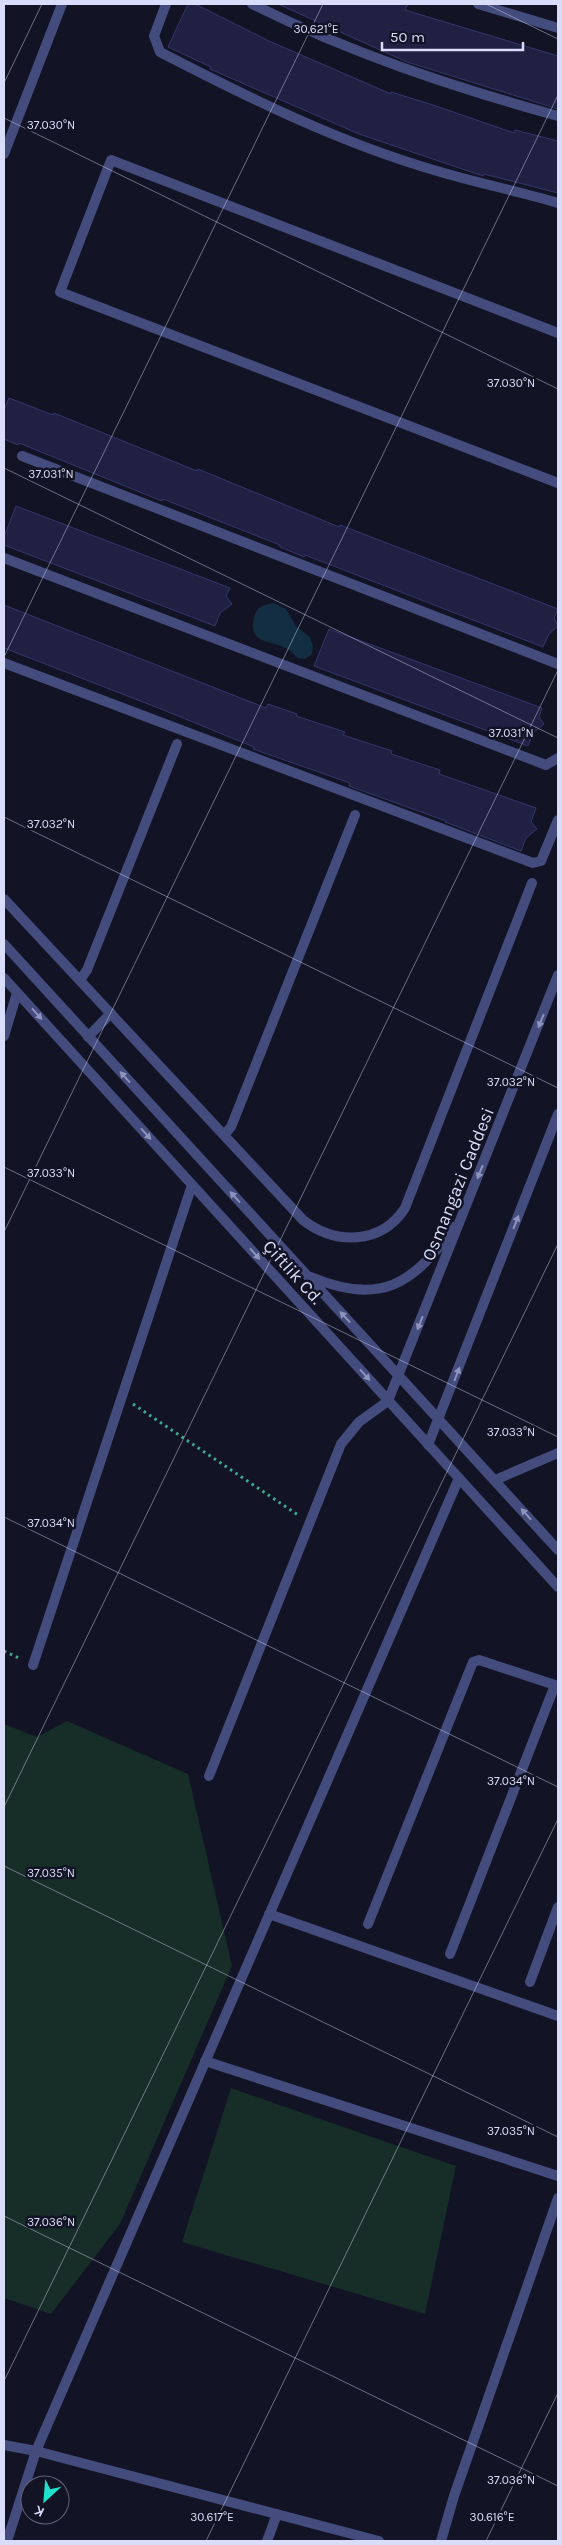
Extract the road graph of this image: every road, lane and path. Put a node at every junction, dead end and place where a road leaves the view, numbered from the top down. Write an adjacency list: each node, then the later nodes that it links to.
1 (62, 4): 7 (street)
2 (166, 4): 8 (street)
3 (252, 4): 6 (street)
4 (478, 4): 5 (street)
5 (558, 28)
6 (558, 116)
7 (4, 154)
8 (558, 203)
9 (558, 333): 11 (street)
10 (22, 456): 14 (street)
11 (558, 483)
12 (4, 558): 16 (street)
13 (4, 664): 18 (street)
14 (558, 664)
15 (177, 744): 24 (street)
16 (558, 758)
17 (355, 814): 30 (street)
18 (558, 820)
19 (532, 883): 30 (street)
20 (4, 899): 24 (street)
21 (4, 944): 28 (street, Çiftlik Cd.)
22 (558, 976): 32 (street, Osmangazi Caddesi, one-way to 32)
23 (4, 978): 25 (street, Çiftlik Cd.)
24 (80, 980): 26 (street)
25 (17, 993): 27 (street); 31 (street, Çiftlik Cd., one-way to 31)
26 (111, 1013): 28 (street); 30 (street)
27 (4, 1036)
28 (88, 1037): 33 (street, Çiftlik Cd., one-way to 28)
29 (558, 1114): 37 (street, one-way to 29)
30 (224, 1135)
31 (192, 1185): 35 (street); 36 (street, Çiftlik Cd., one-way to 36)
32 (463, 1214): 33 (street); 34 (street, Osmangazi Caddesi, one-way to 34)
33 (306, 1275): 34 (street, Çiftlik Cd., one-way to 33)
34 (399, 1376): 36 (street, Osmangazi Caddesi); 37 (street, Çiftlik Cd.)
35 (122, 1397): 42 (path); 45 (street)
36 (388, 1401): 38 (street, Çiftlik Cd.); 42 (street)
37 (439, 1419): 38 (street); 41 (street, Çiftlik Cd.)
38 (428, 1445): 40 (street, Çiftlik Cd.)
39 (558, 1453): 41 (street)
40 (459, 1478): 44 (street, Çiftlik Cd.); 49 (street)
41 (495, 1480): 43 (street, Çiftlik Cd., one-way to 41)
42 (310, 1523): 47 (street)
43 (558, 1550)
44 (558, 1586)
45 (33, 1665)
46 (556, 1686): 50 (street); 51 (street)
47 (209, 1776)
48 (558, 1907): 52 (street)
49 (269, 1914): 53 (street); 54 (street)
50 (368, 1924)
51 (450, 1954)
52 (530, 1982)
53 (558, 2016)
54 (205, 2062): 55 (street); 58 (street)
55 (558, 2176)
56 (558, 2198): 63 (street)
57 (4, 2445): 58 (street)
58 (36, 2451): 59 (street); 60 (street)
59 (277, 2514): 61 (street); 62 (street)
60 (7, 2541)
61 (267, 2541)
62 (378, 2541)
63 (441, 2541)

